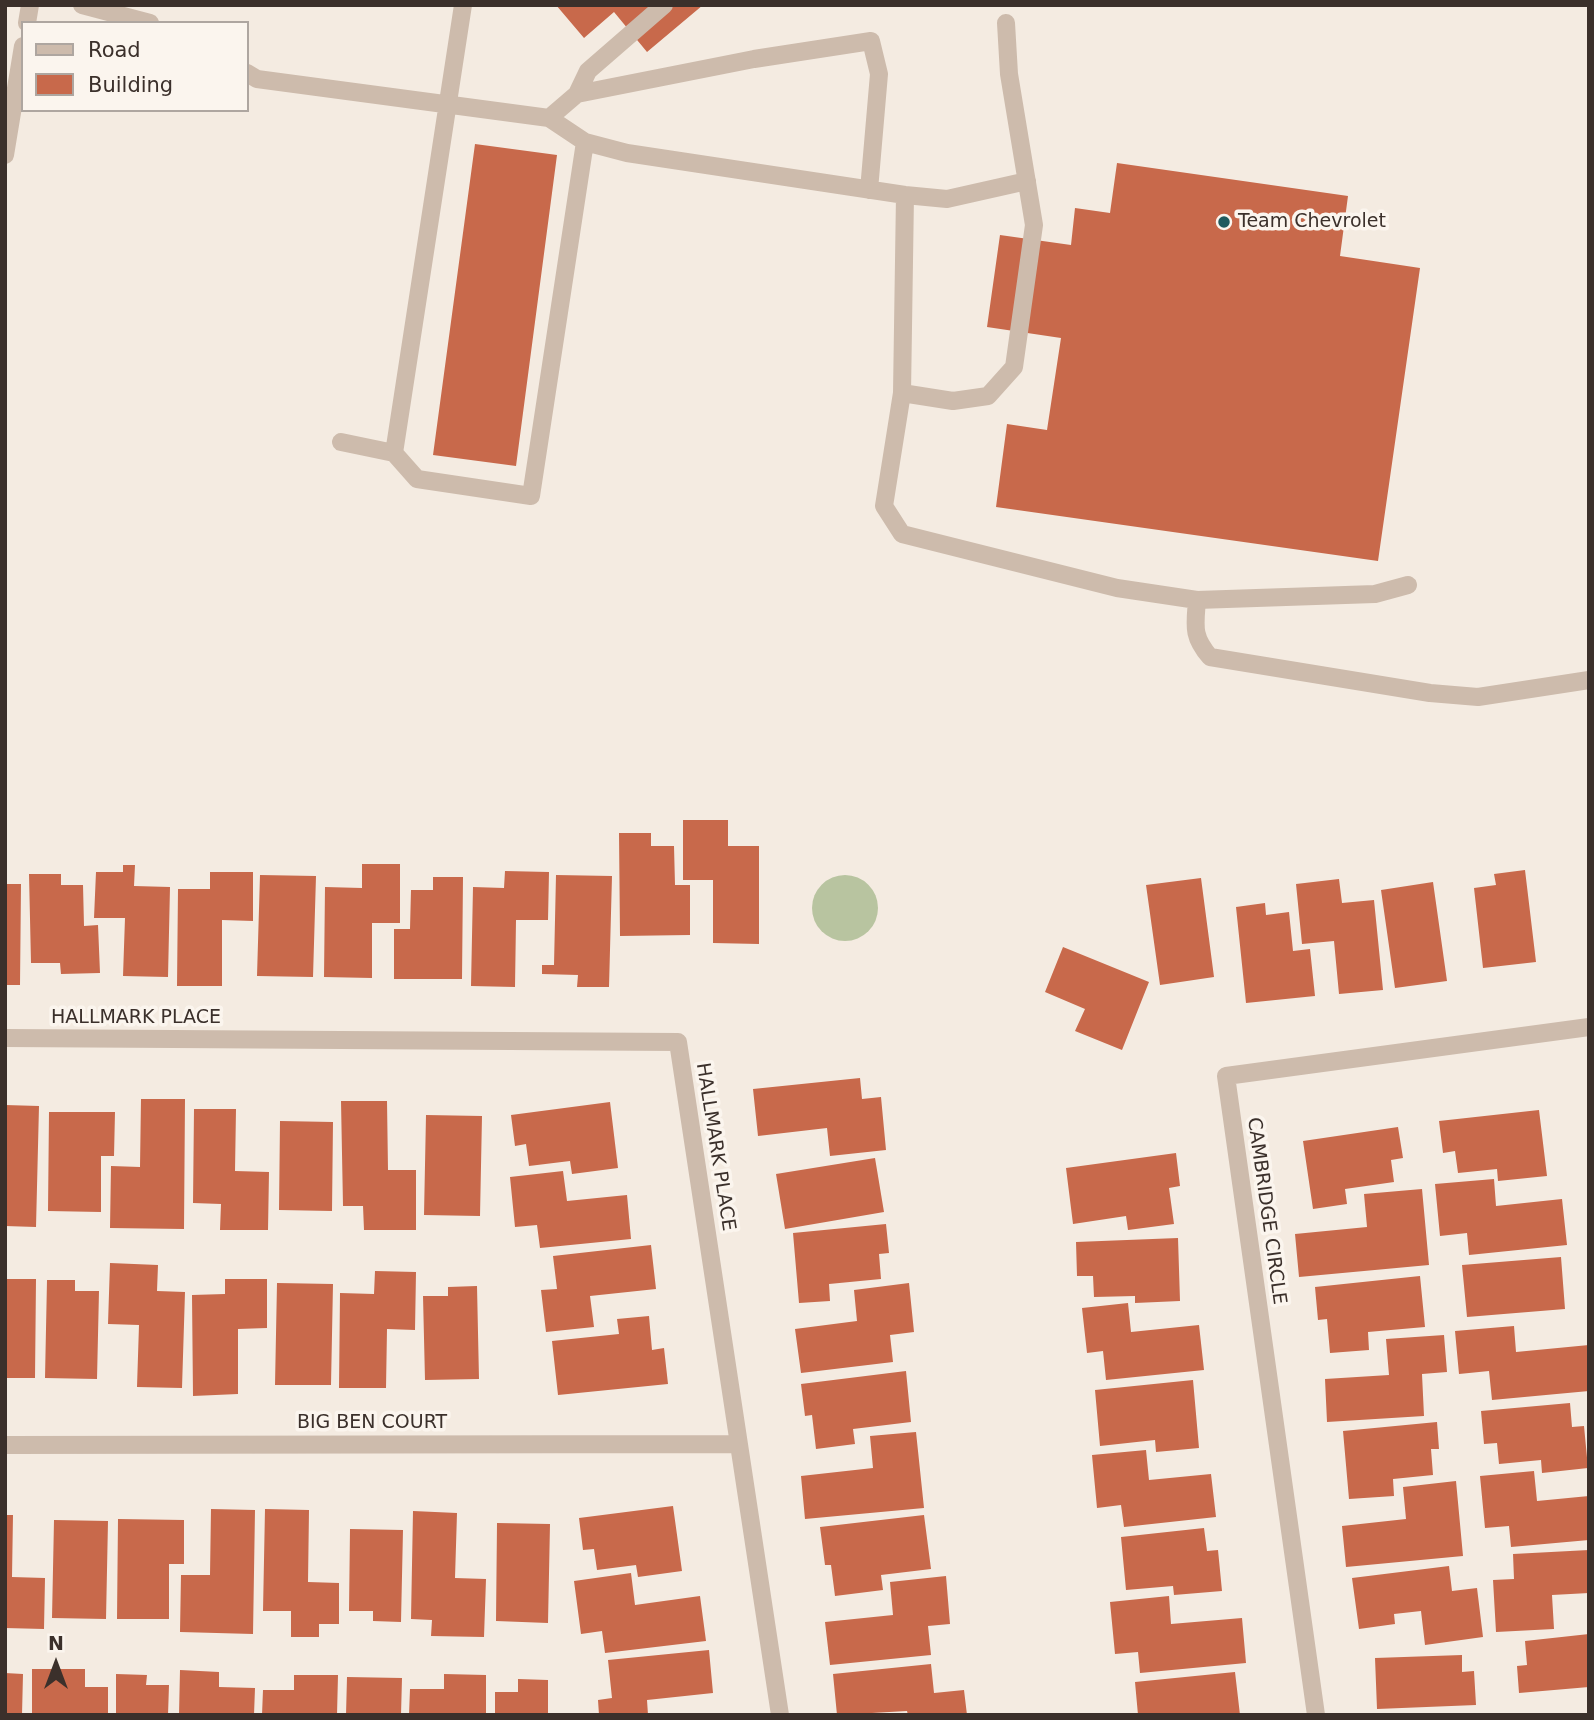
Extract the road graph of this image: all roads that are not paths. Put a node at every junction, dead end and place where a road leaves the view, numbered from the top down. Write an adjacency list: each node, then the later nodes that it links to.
1 (82, 5): 5 (street)
2 (129, 5): 6 (street)
3 (463, 5): 11 (street)
4 (664, 5): 10 (street)
5 (142, 21)
6 (157, 21)
7 (1006, 23): 15 (street)
8 (21, 58): 14 (street)
9 (248, 74): 11 (street)
10 (577, 94): 12 (street); 16 (street)
11 (447, 104): 12 (street); 20 (street)
12 (549, 118): 13 (street)
13 (584, 142): 16 (street); 20 (street)
14 (5, 155)
15 (1027, 181): 17 (street); 18 (street)
16 (869, 190): 17 (street)
17 (905, 195): 18 (street)
18 (902, 393): 22 (street)
19 (341, 442): 20 (street)
20 (394, 453)
21 (1408, 585): 22 (street)
22 (1197, 600): 23 (street)
23 (1589, 680)
24 (1589, 1027): 29 (street, CAMBRIDGE CIRCLE)
25 (5, 1038): 26 (street, HALLMARK PLACE)
26 (739, 1444): 27 (street, BIG BEN COURT); 28 (street, HALLMARK PLACE)
27 (5, 1445)
28 (780, 1715)
29 (1316, 1715)

